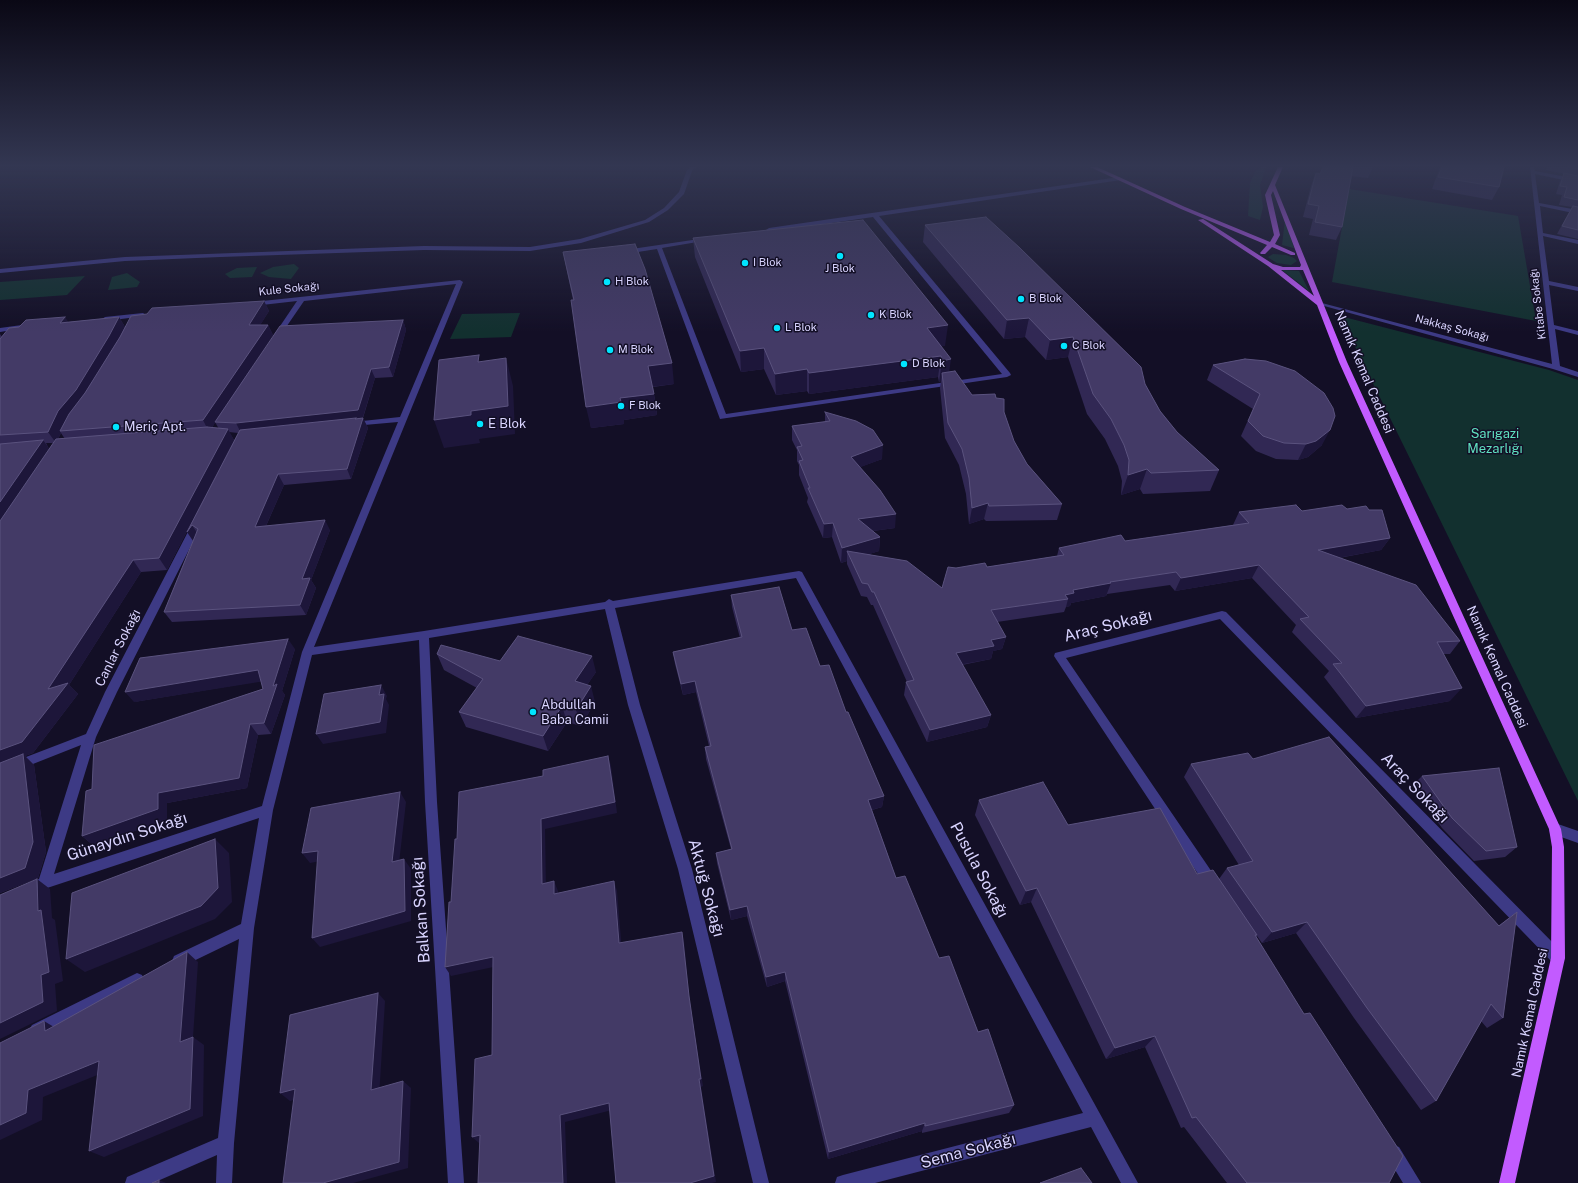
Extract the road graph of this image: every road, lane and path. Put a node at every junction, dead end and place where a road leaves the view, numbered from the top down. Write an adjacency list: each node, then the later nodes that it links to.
1 (643, 222): 20 (street)
2 (826, 222): 9 (street)
3 (881, 222): 14 (street)
4 (1205, 222): 19 (main road)
5 (1218, 222): 13 (main road)
6 (1274, 222): 13 (main road)
7 (1288, 222): 18 (main road, Namık Kemal Caddesi)
8 (1538, 222): 10 (street, Kitabe Sokağı)
9 (766, 231)
10 (1540, 234): 12 (street); 21 (street, Kitabe Sokağı)
11 (712, 239): 14 (street)
12 (1578, 242)
13 (1272, 244): 16 (main road); 17 (main road)
14 (659, 247): 15 (street)
15 (620, 252)
16 (1263, 253): 17 (main road); 19 (main road)
17 (1293, 254): 18 (main road)
18 (1304, 261): 19 (main road); 25 (main road, Namık Kemal Caddesi)
19 (1268, 263): 25 (main road)
20 (0, 271)
21 (1546, 282): 22 (street); 29 (street, Kitabe Sokağı)
22 (1578, 289)
23 (302, 298): 24 (street, Kule Sokağı); 34 (street); 37 (street, Kule Sokağı)
24 (247, 304)
25 (1320, 304): 35 (street, Nakkaş Sokağı); 46 (main road, Namık Kemal Caddesi)
26 (152, 314): 27 (street)
27 (136, 316): 28 (street); 30 (street)
28 (99, 320)
29 (1552, 326): 32 (street); 35 (street, Kitabe Sokağı)
30 (130, 328)
31 (0, 330): 33 (street)
32 (1578, 333)
33 (10, 339)
34 (272, 344)
35 (1556, 367): 36 (street, Nakkaş Sokağı)
36 (1578, 375)
37 (404, 419): 38 (street); 42 (street)
38 (344, 425)
39 (202, 515): 43 (street, Canlar Sokağı)
40 (610, 603): 41 (street); 56 (street, Pusula Sokağı); 62 (street, Aktuğ Sokağı)
41 (424, 635): 42 (street); 61 (street, Balkan Sokağı)
42 (307, 652): 45 (street)
43 (90, 737): 44 (street); 48 (street, Canlar Sokağı)
44 (0, 772)
45 (267, 810): 48 (street, Günaydın Sokağı); 51 (street)
46 (1555, 829): 47 (street); 52 (main road, Namık Kemal Caddesi)
47 (1578, 837)
48 (44, 882): 49 (street, Günaydın Sokağı)
49 (29, 889)
50 (1218, 893): 52 (street, Araç Sokağı)
51 (248, 928): 53 (street); 57 (street)
52 (1558, 958): 66 (main road, Namık Kemal Caddesi)
53 (164, 968)
54 (150, 974): 55 (street)
55 (27, 1036)
56 (1093, 1118): 63 (street, Sema Sokağı); 64 (street, Pusula Sokağı)
57 (226, 1143): 59 (street); 60 (street)
58 (1386, 1144): 65 (street)
59 (133, 1183)
60 (224, 1183)
61 (456, 1183)
62 (762, 1183)
63 (843, 1183)
64 (1130, 1183)
65 (1413, 1183)
66 (1507, 1183)

